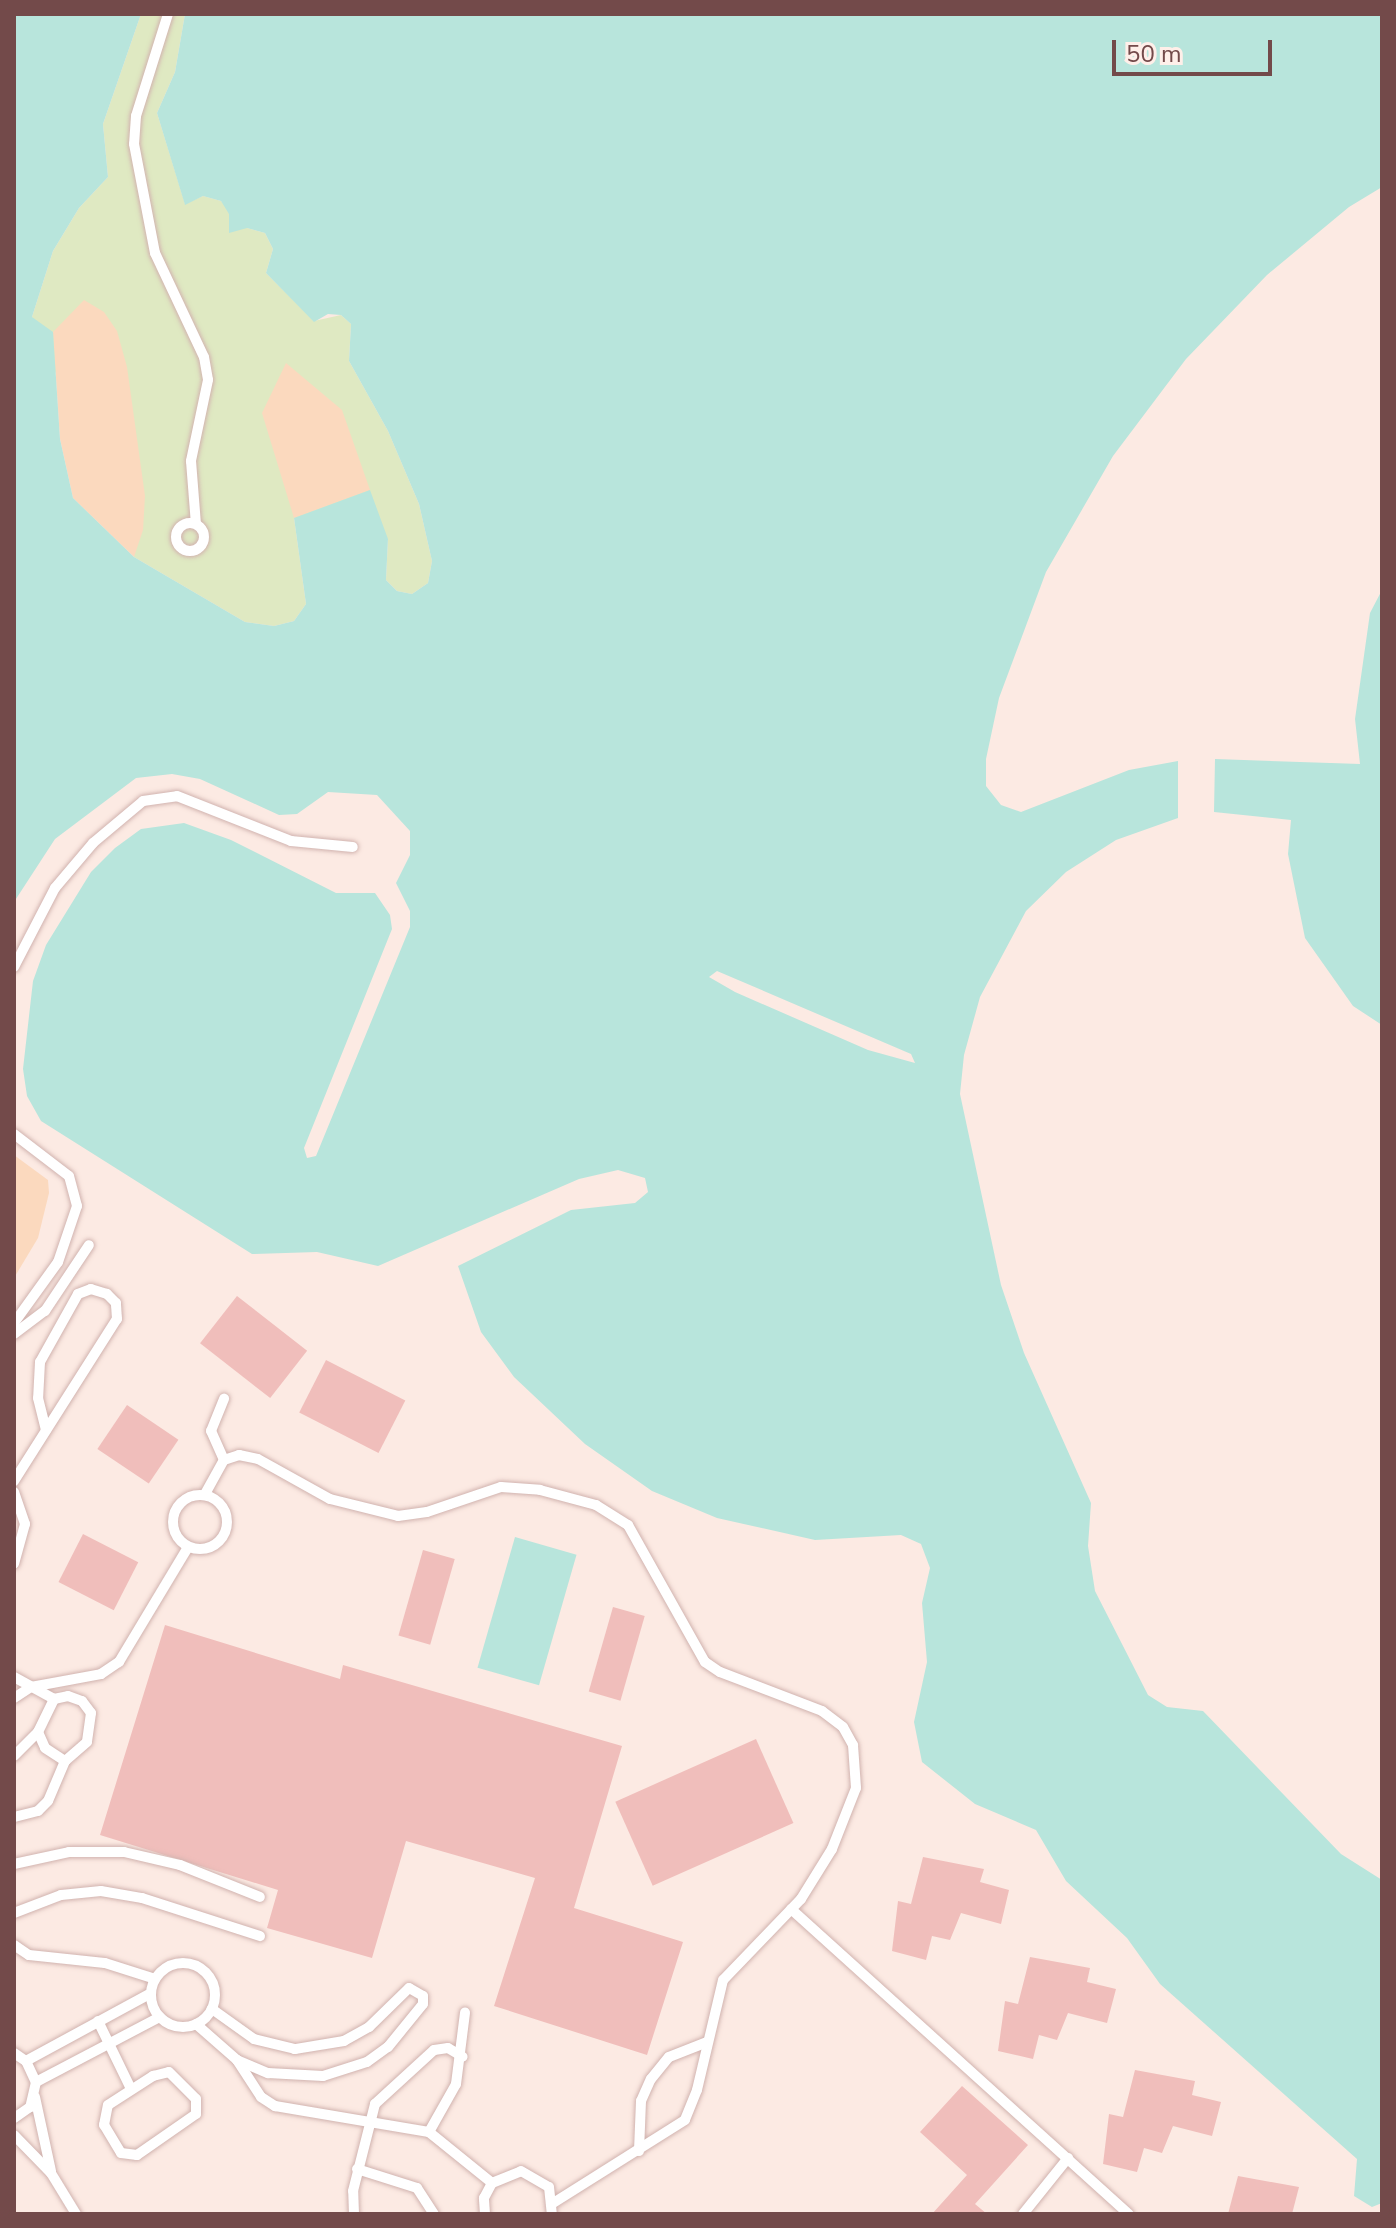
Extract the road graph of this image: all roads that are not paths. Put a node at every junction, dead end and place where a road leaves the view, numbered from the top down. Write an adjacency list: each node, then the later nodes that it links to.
1 (168, 14): 2 (lane)
2 (196, 524)
3 (353, 847): 4 (lane)
4 (14, 967)
5 (14, 1134): 7 (lane)
6 (89, 1245): 8 (lane)
7 (58, 1262): 8 (lane); 9 (lane)
8 (73, 1268): 10 (lane)
9 (14, 1323)
10 (14, 1334)
11 (224, 1399): 13 (lane)
12 (46, 1430): 12 (lane); 14 (lane)
13 (224, 1460): 16 (lane); 29 (lane)
14 (14, 1481)
15 (14, 1492): 18 (lane)
16 (205, 1494): 17 (lane); 17 (lane)
17 (188, 1547): 20 (lane)
18 (14, 1564)
19 (14, 1677): 20 (lane)
20 (31, 1687): 21 (lane); 22 (lane)
21 (14, 1698)
22 (54, 1699): 23 (lane); 25 (lane)
23 (38, 1732): 24 (lane); 25 (lane)
24 (14, 1756)
25 (65, 1761): 26 (lane)
26 (14, 1817)
27 (14, 1864): 28 (lane)
28 (260, 1897)
29 (791, 1909): 41 (lane); 54 (lane)
30 (14, 1913): 31 (lane)
31 (260, 1936)
32 (14, 1945): 33 (lane)
33 (155, 1979): 34 (lane); 35 (lane)
34 (151, 1993): 37 (lane); 38 (lane)
35 (212, 2009): 39 (lane); 44 (lane)
36 (465, 2013): 43 (lane)
37 (160, 2017): 39 (lane); 40 (lane)
38 (98, 2021): 40 (lane); 45 (lane)
39 (196, 2024): 44 (lane)
40 (108, 2041): 46 (lane); 47 (lane)
41 (707, 2042): 53 (lane); 53 (lane)
42 (14, 2053): 45 (lane)
43 (463, 2057): 50 (lane); 51 (lane)
44 (237, 2060): 50 (lane)
45 (26, 2061): 46 (lane)
46 (36, 2082): 48 (lane)
47 (131, 2089): 47 (lane)
48 (35, 2097): 49 (lane); 56 (lane)
49 (14, 2118)
50 (368, 2122): 51 (lane); 55 (lane)
51 (429, 2132): 57 (lane)
52 (14, 2135): 56 (lane)
53 (639, 2151): 58 (lane)
54 (1068, 2158): 63 (lane); 64 (lane)
55 (357, 2169): 60 (lane); 61 (lane)
56 (51, 2173): 59 (lane)
57 (492, 2183): 58 (lane); 62 (lane)
58 (552, 2208)
59 (76, 2214)
60 (354, 2214)
61 (434, 2214)
62 (485, 2214)
63 (1023, 2214)
64 (1129, 2214)

